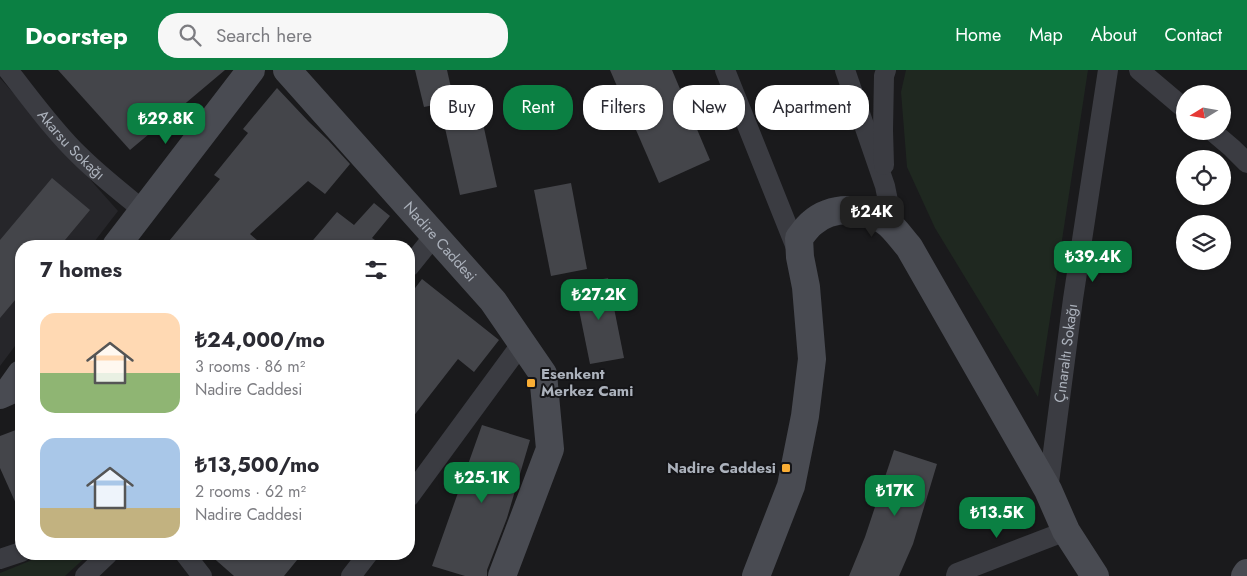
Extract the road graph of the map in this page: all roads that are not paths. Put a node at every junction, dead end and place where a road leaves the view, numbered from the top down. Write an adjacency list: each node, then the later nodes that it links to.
1 (8, 70): 13 (street, Akarsu Sokağı)
2 (251, 70): 13 (street)
3 (287, 70): 15 (street, Nadire Caddesi)
4 (725, 70): 17 (street)
5 (845, 70): 12 (street)
6 (886, 70): 12 (street)
7 (1108, 70): 21 (street, Çınaraltı Sokağı)
8 (1139, 70): 9 (street)
9 (1176, 101)
10 (1223, 140): 11 (street)
11 (1247, 163)
12 (885, 186): 14 (street)
13 (143, 210): 16 (street)
14 (894, 231): 17 (street); 21 (street)
15 (434, 236): 18 (street); 19 (street, Nadire Caddesi)
16 (120, 240)
17 (800, 257): 32 (street)
18 (415, 260)
19 (522, 342): 20 (street); 31 (street, Nadire Caddesi)
20 (415, 489)
21 (1048, 490): 22 (street)
22 (1066, 531): 33 (street); 34 (street)
23 (15, 554): 24 (street)
24 (0, 559)
25 (102, 560): 28 (street)
26 (190, 560): 29 (street)
27 (363, 560): 30 (street)
28 (85, 576)
29 (202, 576)
30 (351, 576)
31 (502, 576)
32 (756, 576)
33 (956, 576)
34 (1094, 576)

